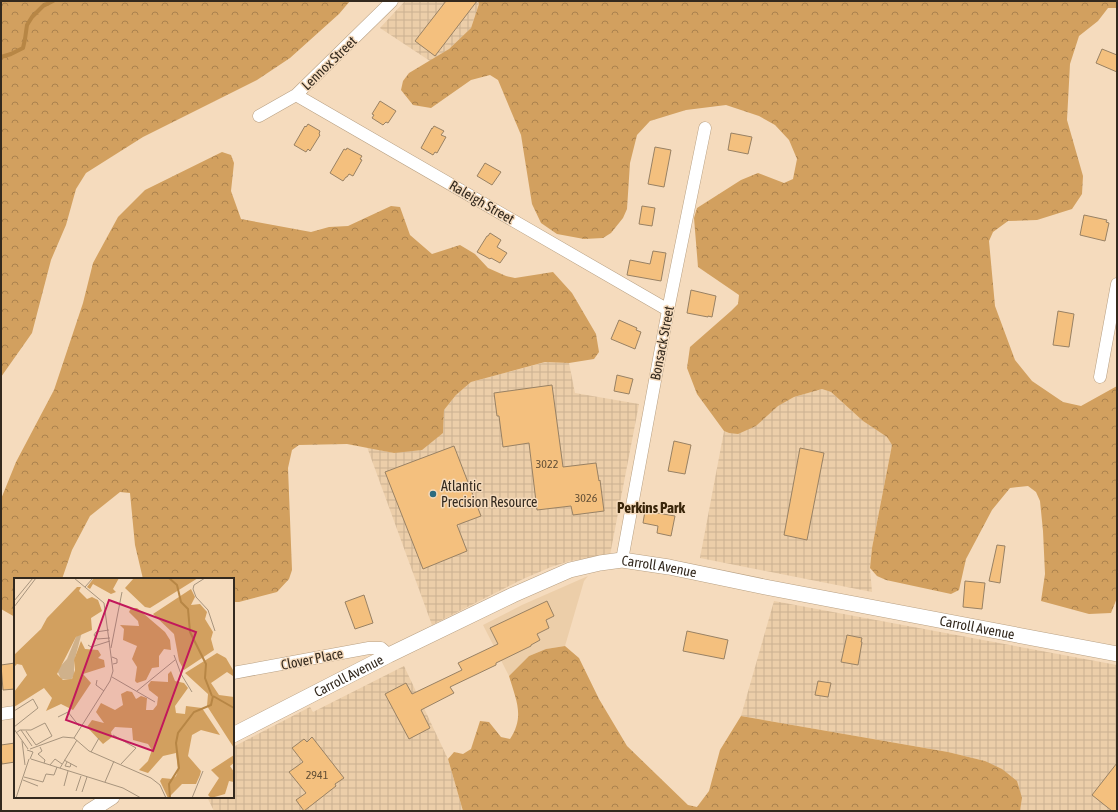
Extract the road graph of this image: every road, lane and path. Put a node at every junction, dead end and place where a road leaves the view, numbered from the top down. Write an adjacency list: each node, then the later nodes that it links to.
1 (392, 1): 2 (street, Lennox Street)
2 (296, 95): 3 (street, Lennox Street); 6 (street, Raleigh Street)
3 (259, 116)
4 (705, 128): 6 (street, Bonsack Street)
5 (1117, 284): 7 (street)
6 (668, 310): 8 (street, Bonsack Street)
7 (1100, 377)
8 (622, 560): 9 (street, Carroll Avenue); 10 (street, Carroll Avenue)
9 (1117, 654)
10 (389, 655): 11 (street, Clover Place); 14 (street, Carroll Avenue)
11 (234, 673)
12 (14, 712): 13 (street)
13 (1, 714)
14 (234, 733)
15 (110, 798): 16 (street)
16 (90, 811)

